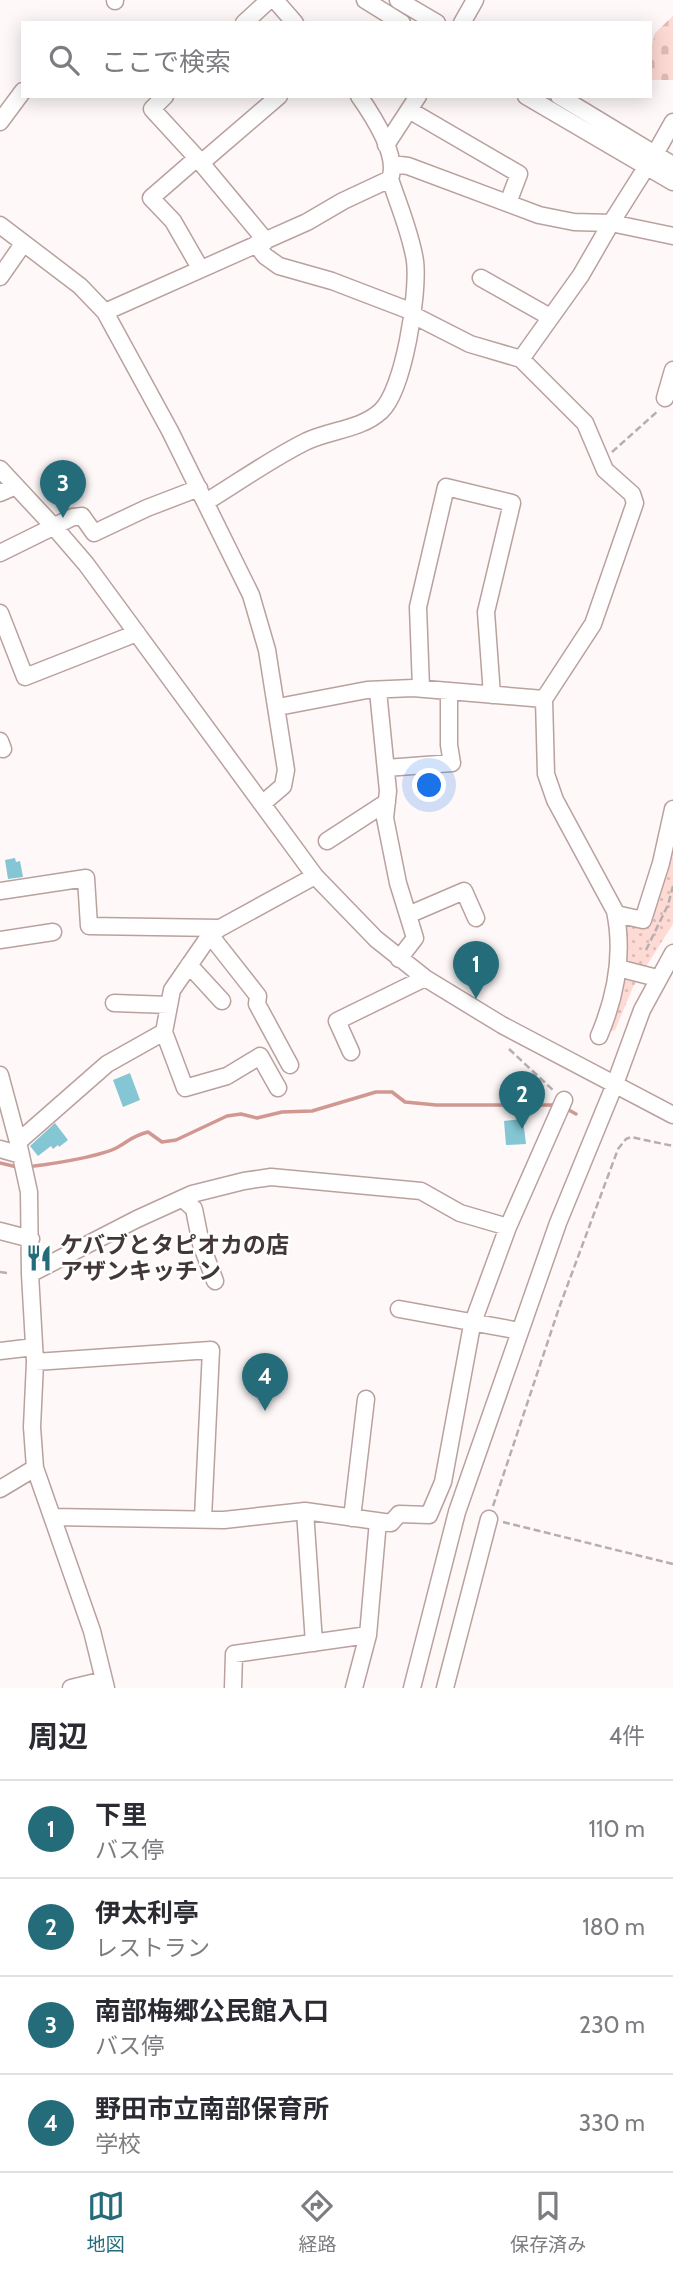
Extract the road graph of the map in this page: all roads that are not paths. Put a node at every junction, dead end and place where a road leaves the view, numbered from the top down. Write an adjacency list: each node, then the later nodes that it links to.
1 (268, 0): 6 (street)
2 (275, 0): 7 (street)
3 (366, 0): 8 (street)
4 (398, 0): 9 (street)
5 (475, 0): 10 (street)
6 (246, 21)
7 (293, 21)
8 (399, 21)
9 (434, 21)
10 (463, 21)
11 (21, 94): 18 (street)
12 (163, 98): 22 (street)
13 (277, 98): 22 (street)
14 (360, 98): 20 (street)
15 (530, 98): 21 (street)
16 (562, 98): 21 (street)
17 (413, 103): 20 (street); 26 (street)
18 (0, 122)
19 (673, 122): 21 (street)
20 (386, 145): 24 (street)
21 (651, 160): 23 (street); 25 (street); 27 (street)
22 (199, 161): 30 (street); 32 (street)
23 (673, 165)
24 (391, 171): 26 (street); 30 (street); 36 (street)
25 (673, 182)
26 (508, 203): 27 (street)
27 (611, 223): 29 (street); 37 (street)
28 (0, 225): 31 (street)
29 (673, 236)
30 (261, 242): 32 (street); 36 (street)
31 (23, 244): 33 (street); 35 (street)
32 (200, 268): 35 (street)
33 (0, 277)
34 (481, 278): 37 (street)
35 (105, 312): 44 (street)
36 (413, 313): 38 (street); 44 (street)
37 (550, 317): 38 (street)
38 (521, 359): 53 (street)
39 (673, 370): 40 (street)
40 (665, 398)
41 (0, 469): 42 (street)
42 (16, 485): 43 (street); 45 (street)
43 (0, 493)
44 (202, 495): 45 (street); 54 (street)
45 (55, 528): 46 (street); 48 (street)
46 (0, 553)
47 (0, 612): 48 (street)
48 (137, 633): 57 (street)
49 (421, 688): 50 (street); 51 (street); 52 (street)
50 (378, 691): 54 (street); 55 (street)
51 (449, 691): 52 (street); 55 (street)
52 (492, 695): 53 (street)
53 (544, 699): 62 (street)
54 (278, 707): 57 (street)
55 (386, 768): 56 (street)
56 (387, 802): 59 (street); 63 (street)
57 (262, 804): 60 (street)
58 (673, 809): 62 (street)
59 (327, 841)
60 (315, 876): 66 (street); 69 (street)
61 (0, 891): 66 (street)
62 (616, 914): 71 (street)
63 (408, 915): 64 (street); 69 (street)
64 (476, 918)
65 (53, 932): 67 (street)
66 (215, 932): 70 (street); 80 (street)
67 (0, 940)
68 (673, 953): 73 (street)
69 (398, 959): 72 (street)
70 (189, 965): 74 (street); 76 (street)
71 (618, 968): 73 (street); 78 (street)
72 (425, 978): 79 (street); 82 (street)
73 (657, 978): 82 (street)
74 (222, 1001)
75 (114, 1003): 76 (street)
76 (169, 1005): 77 (street)
77 (164, 1032): 83 (street); 86 (street)
78 (599, 1036)
79 (351, 1052)
80 (290, 1065)
81 (0, 1075): 86 (street)
82 (615, 1084): 85 (street); 96 (street)
83 (278, 1088)
84 (564, 1100): 89 (street)
85 (673, 1115)
86 (20, 1148): 87 (street); 91 (street)
87 (0, 1149)
88 (183, 1199): 89 (street); 92 (street); 93 (street)
89 (508, 1227): 95 (street)
90 (0, 1231): 91 (street)
91 (31, 1239): 92 (street)
92 (30, 1274): 98 (street)
93 (215, 1281)
94 (399, 1309): 95 (street)
95 (473, 1322): 96 (street); 107 (street)
96 (520, 1331): 114 (street)
97 (0, 1351): 98 (street)
98 (34, 1354): 100 (street); 104 (street)
99 (366, 1399): 105 (street)
100 (35, 1468): 101 (street); 103 (street)
101 (0, 1489)
102 (305, 1511): 104 (street); 105 (street); 109 (street)
103 (53, 1517): 104 (street); 110 (street)
104 (203, 1518)
105 (352, 1518): 107 (street)
106 (489, 1519): 115 (street)
107 (378, 1521): 108 (street)
108 (368, 1635): 109 (street); 113 (street)
109 (314, 1643): 112 (street)
110 (105, 1684): 111 (street)
111 (71, 1688)
112 (233, 1688)
113 (355, 1688)
114 (412, 1688)
115 (445, 1688)

